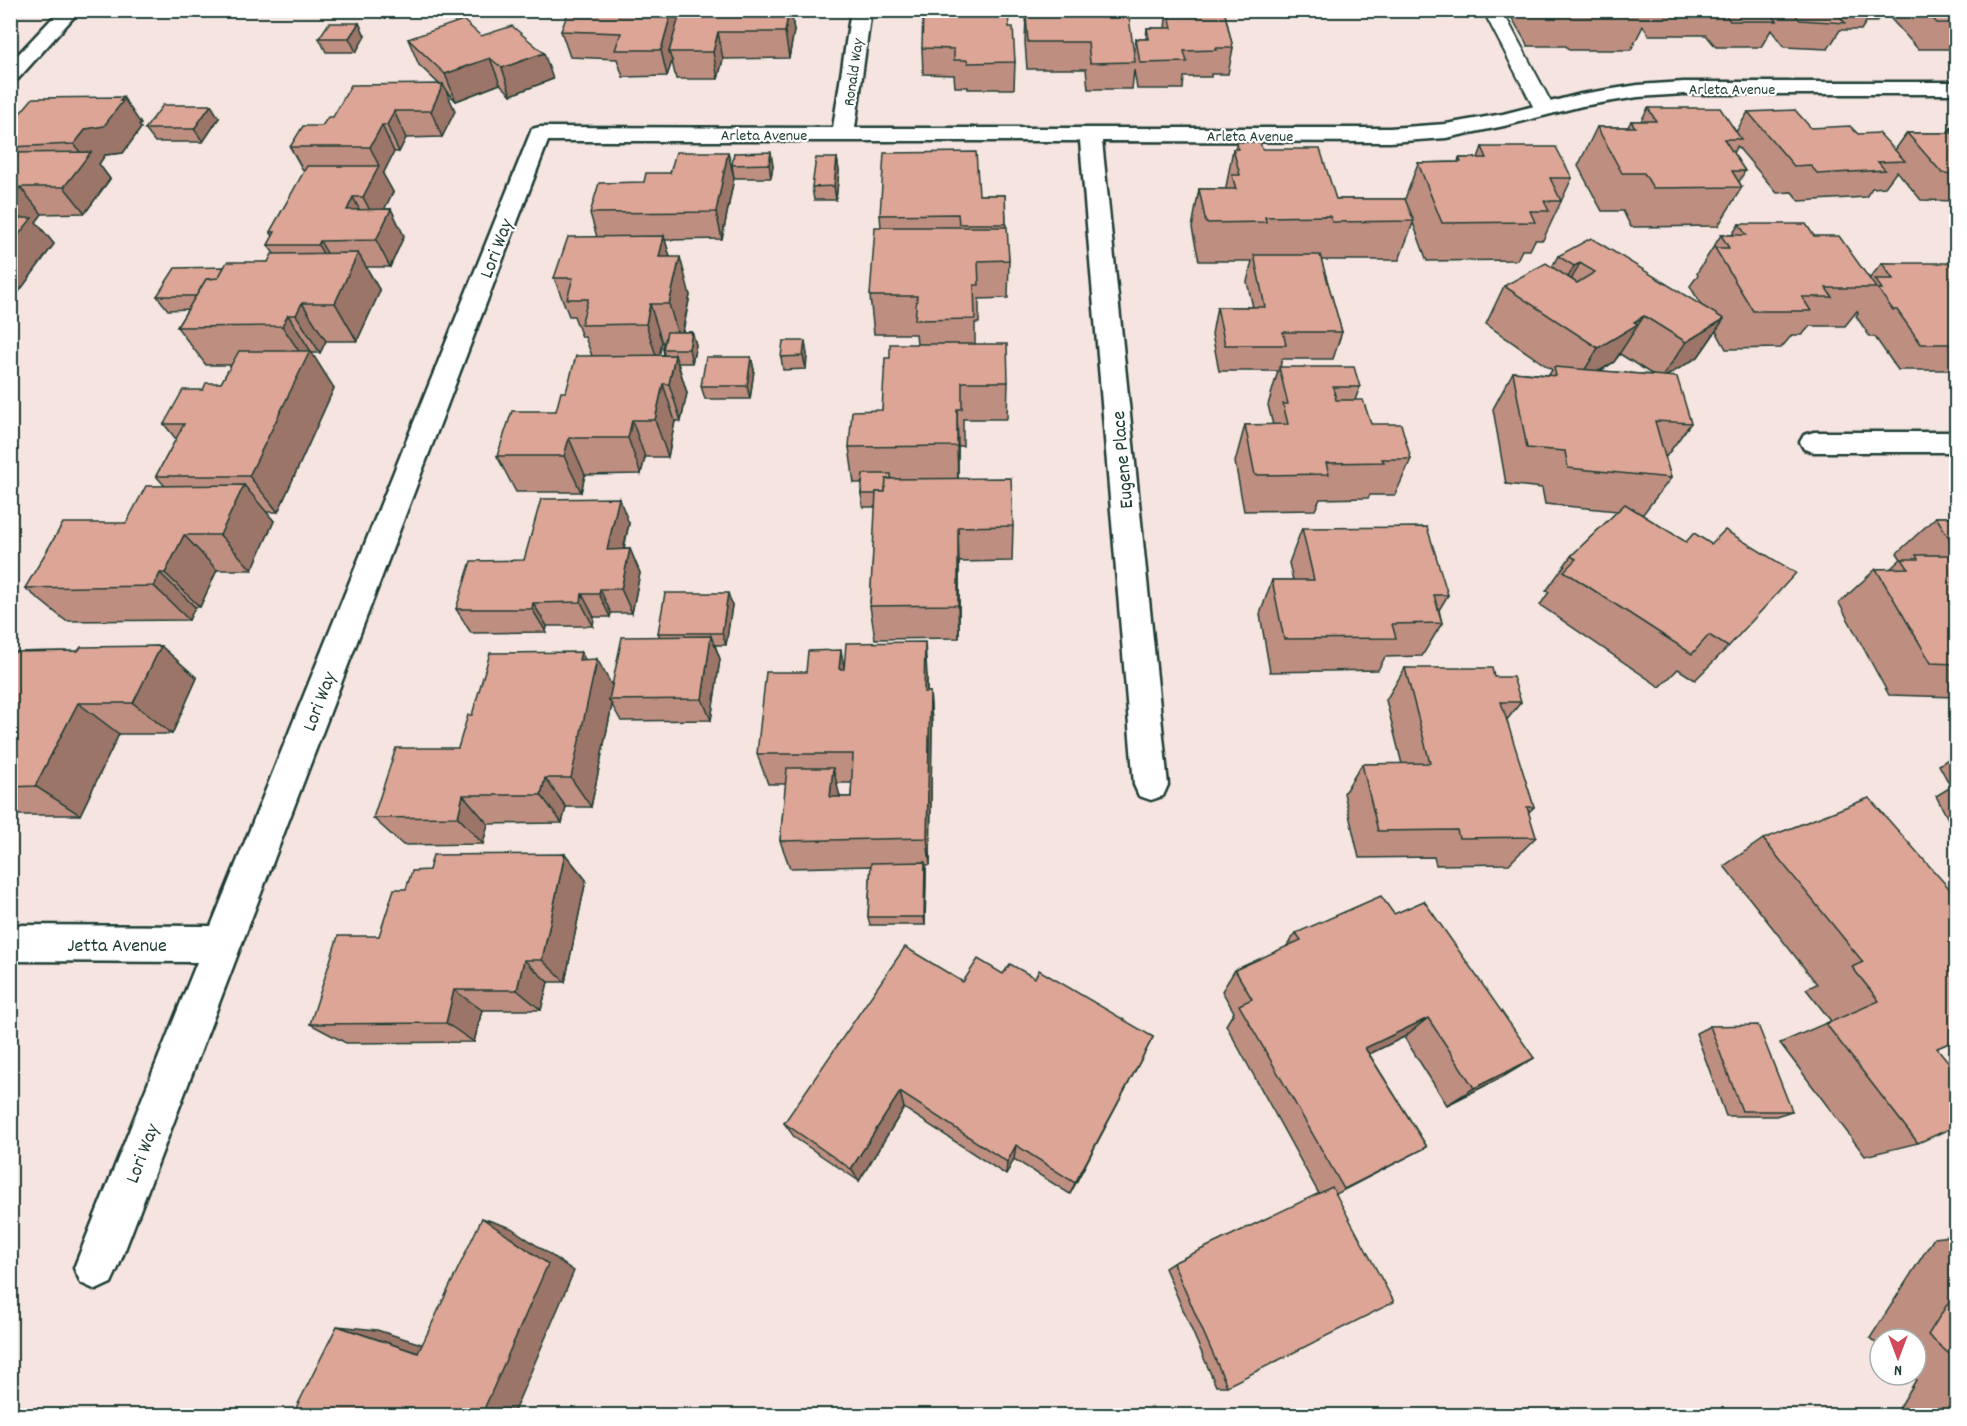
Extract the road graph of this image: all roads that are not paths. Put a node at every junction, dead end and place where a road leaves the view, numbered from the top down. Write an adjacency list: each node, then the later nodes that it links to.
1 (71, 10): 4 (street)
2 (861, 10): 8 (street, Ronald Way)
3 (1492, 10): 6 (lane)
4 (10, 76)
5 (1956, 88): 6 (street, Arleta Avenue)
6 (1545, 110): 9 (street, Arleta Avenue)
7 (540, 134): 8 (street, Arleta Avenue); 14 (street, Lori Way)
8 (843, 134): 9 (street, Arleta Avenue)
9 (1090, 135): 12 (street, Eugene Place)
10 (1814, 442): 11 (street)
11 (1956, 442)
12 (1151, 785)
13 (10, 943): 14 (street, Jetta Avenue)
14 (223, 944): 15 (street, Lori Way)
15 (96, 1268)

